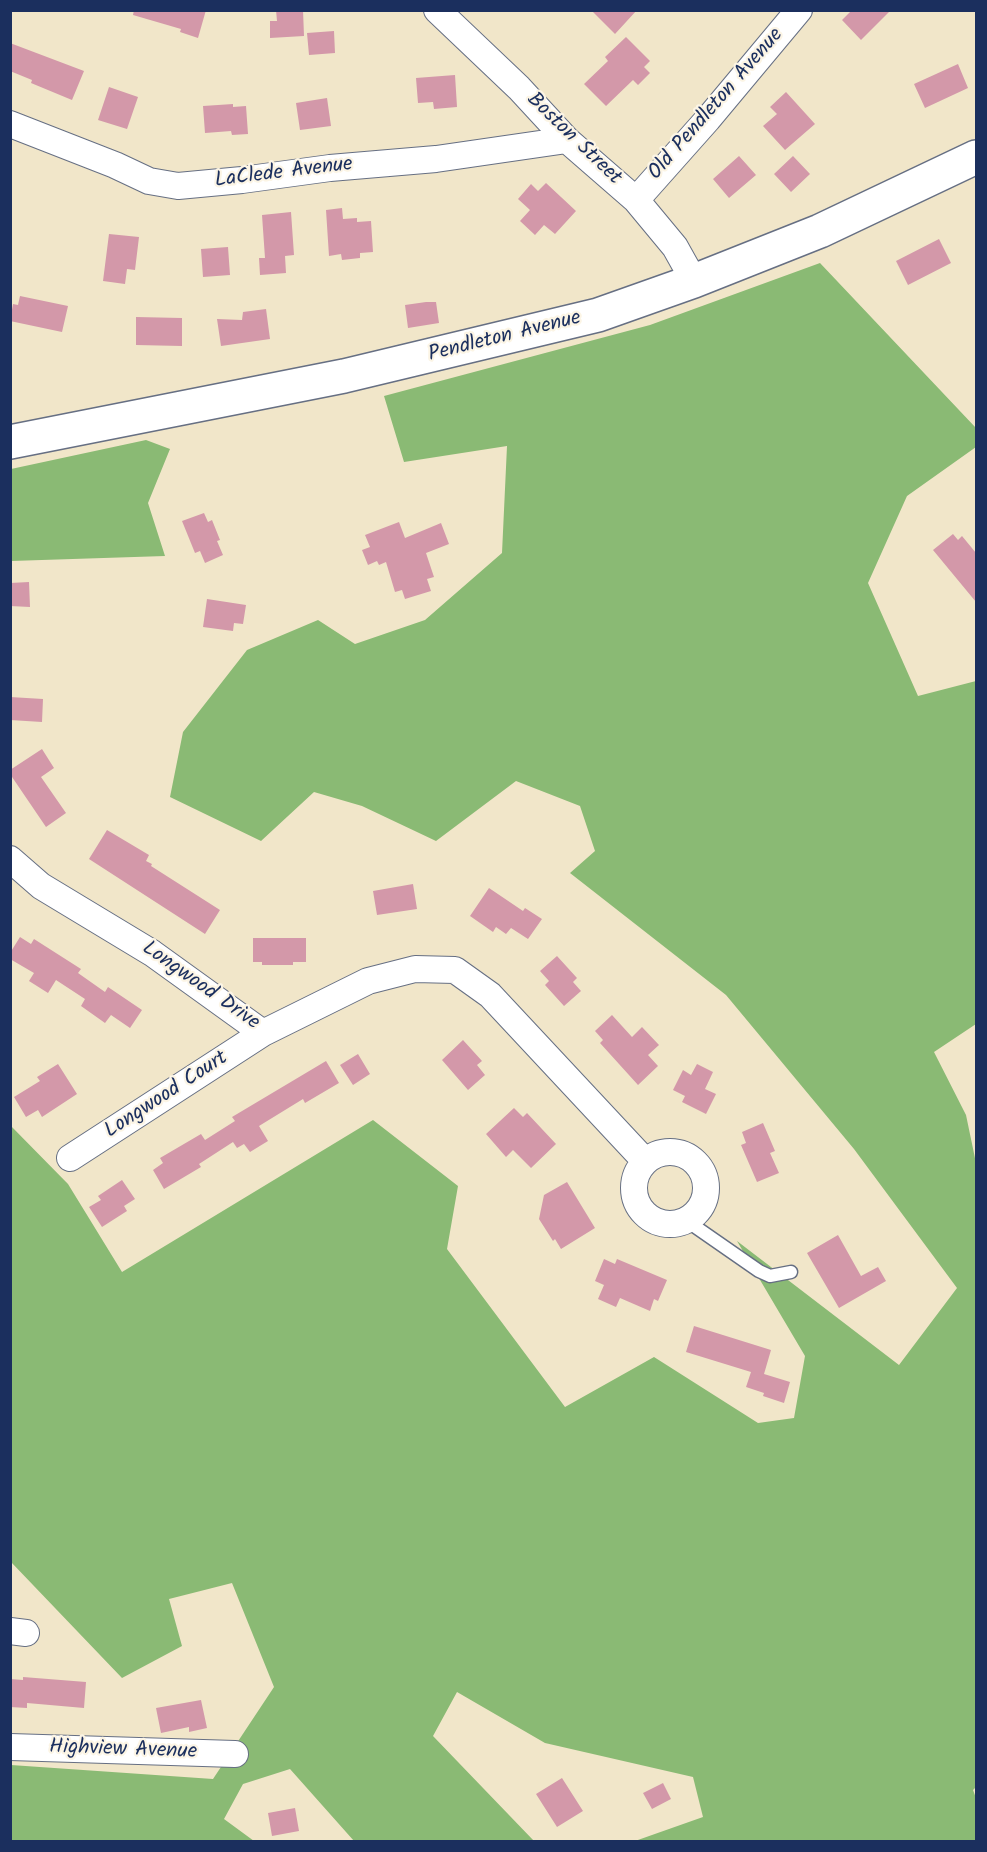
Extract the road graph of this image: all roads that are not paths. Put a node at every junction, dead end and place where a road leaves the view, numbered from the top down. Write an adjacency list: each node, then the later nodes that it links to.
1 (437, 10): 4 (street, Boston Street)
2 (799, 10): 6 (street, Old Pendleton Avenue)
3 (10, 124): 4 (street, LaClede Avenue)
4 (567, 140): 6 (street, Boston Street)
5 (976, 157): 7 (street, Pendleton Avenue)
6 (636, 200): 7 (street, Boston Street)
7 (694, 281): 8 (street, Pendleton Avenue)
8 (10, 441)
9 (10, 859): 10 (street, Longwood Drive)
10 (263, 1033): 11 (street, Longwood Court); 12 (street, Longwood Drive)
11 (70, 1158)
12 (645, 1161): 13 (street); 13 (street)
13 (687, 1221): 14 (lane)
14 (791, 1272)
15 (10, 1747): 16 (street, Highview Avenue)
16 (235, 1754)

